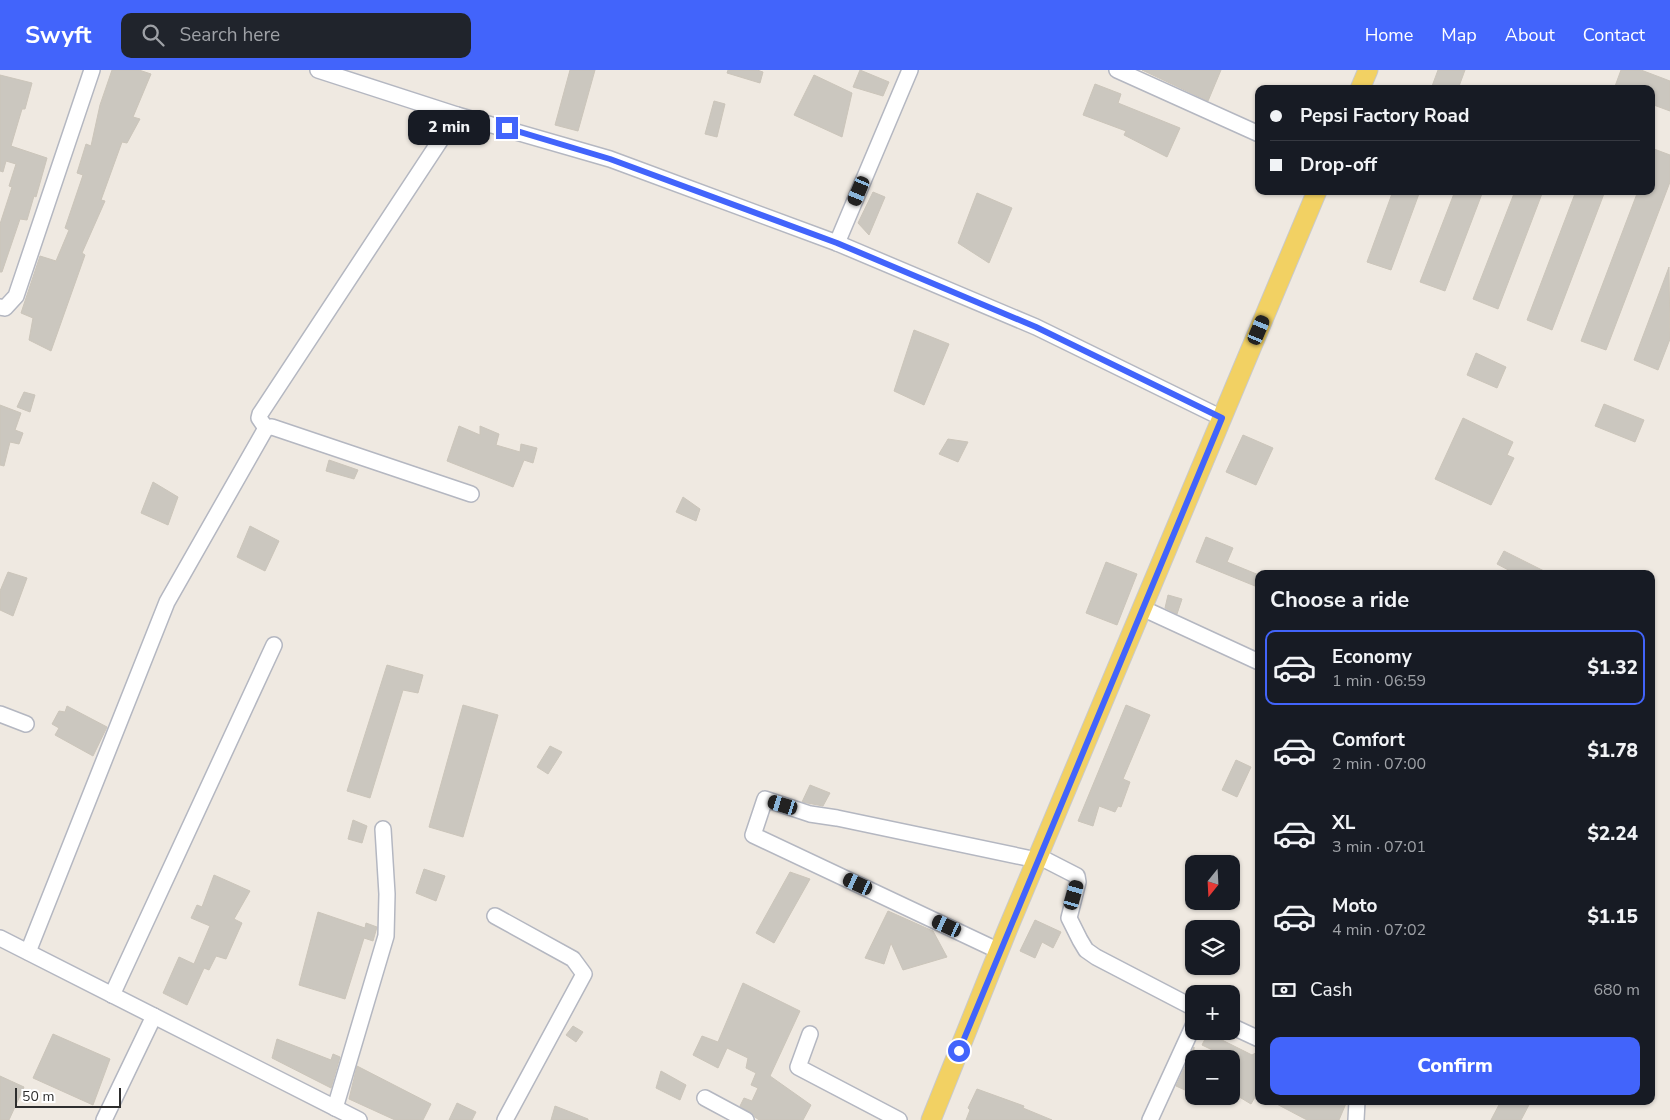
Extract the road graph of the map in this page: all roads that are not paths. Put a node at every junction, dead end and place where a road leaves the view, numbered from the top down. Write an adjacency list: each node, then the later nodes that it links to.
1 (92, 70): 12 (street)
2 (318, 70): 8 (street)
3 (910, 70): 11 (street)
4 (1117, 70): 6 (street)
5 (1367, 70): 7 (main road)
6 (1136, 74): 9 (street)
7 (1361, 85)
8 (457, 115): 11 (street); 14 (street)
9 (1255, 132)
10 (1315, 195): 13 (main road)
11 (837, 243): 13 (street)
12 (0, 307)
13 (1222, 418): 16 (main road)
14 (266, 428): 15 (street); 26 (street)
15 (471, 494)
16 (1142, 608): 18 (street); 22 (main road)
17 (274, 646): 27 (street)
18 (1255, 660)
19 (0, 714): 20 (street)
20 (26, 724)
21 (383, 829): 36 (street)
22 (1038, 858): 25 (main road); 25 (street); 28 (street)
23 (495, 916): 39 (street)
24 (0, 938): 26 (street)
25 (999, 950): 42 (main road)
26 (28, 952): 27 (street)
27 (112, 995): 29 (street)
28 (1185, 1003)
29 (154, 1016): 36 (street); 37 (street)
30 (1240, 1030): 32 (street)
31 (810, 1034): 41 (street)
32 (1255, 1037)
33 (1187, 1040): 43 (street)
34 (705, 1098): 40 (street)
35 (1357, 1105): 44 (street)
36 (335, 1108): 38 (street)
37 (104, 1120)
38 (358, 1120)
39 (505, 1120)
40 (746, 1120)
41 (899, 1120)
42 (933, 1120)
43 (1150, 1120)
44 (1356, 1120)

